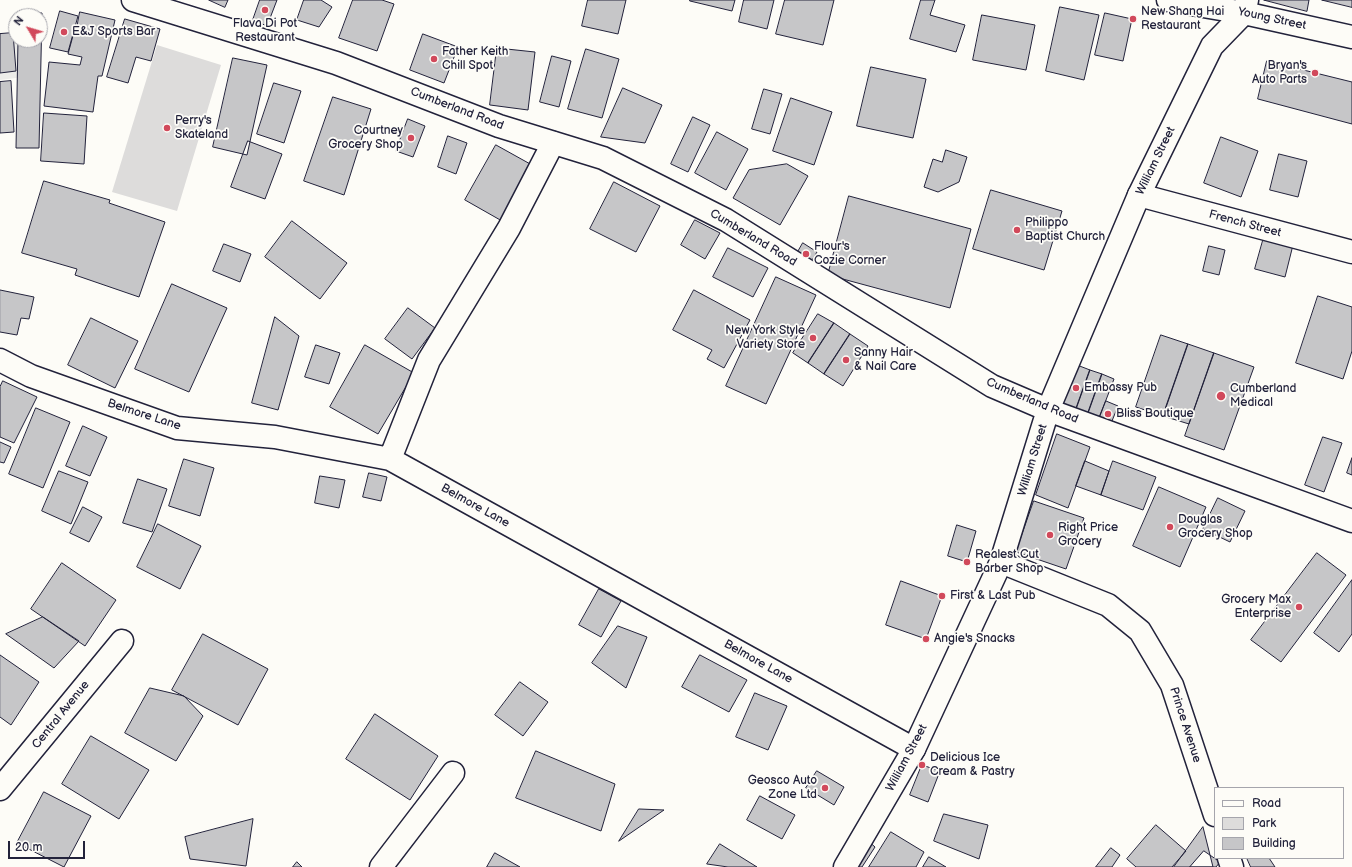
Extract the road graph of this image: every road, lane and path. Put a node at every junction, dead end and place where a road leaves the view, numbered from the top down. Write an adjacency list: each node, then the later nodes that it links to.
1 (1168, 0): 3 (street, Young Street)
2 (141, 1): 5 (street, Cumberland Road)
3 (1246, 6): 4 (street, Young Street); 6 (street, William Street)
4 (1352, 37)
5 (553, 143): 9 (street, Cumberland Road); 10 (street)
6 (1139, 195): 7 (street, French Street); 9 (street, William Street)
7 (1352, 252)
8 (0, 360): 10 (street, Belmore Lane)
9 (1048, 410): 11 (street, Cumberland Road); 12 (street, William Street)
10 (390, 459): 14 (street, Belmore Lane)
11 (1352, 521)
12 (1000, 562): 14 (street, William Street); 17 (street, Prince Avenue)
13 (122, 641): 16 (street, Central Avenue)
14 (914, 749): 19 (street, William Street)
15 (453, 773): 18 (street)
16 (0, 789)
17 (1214, 812)
18 (381, 867)
19 (845, 867)

